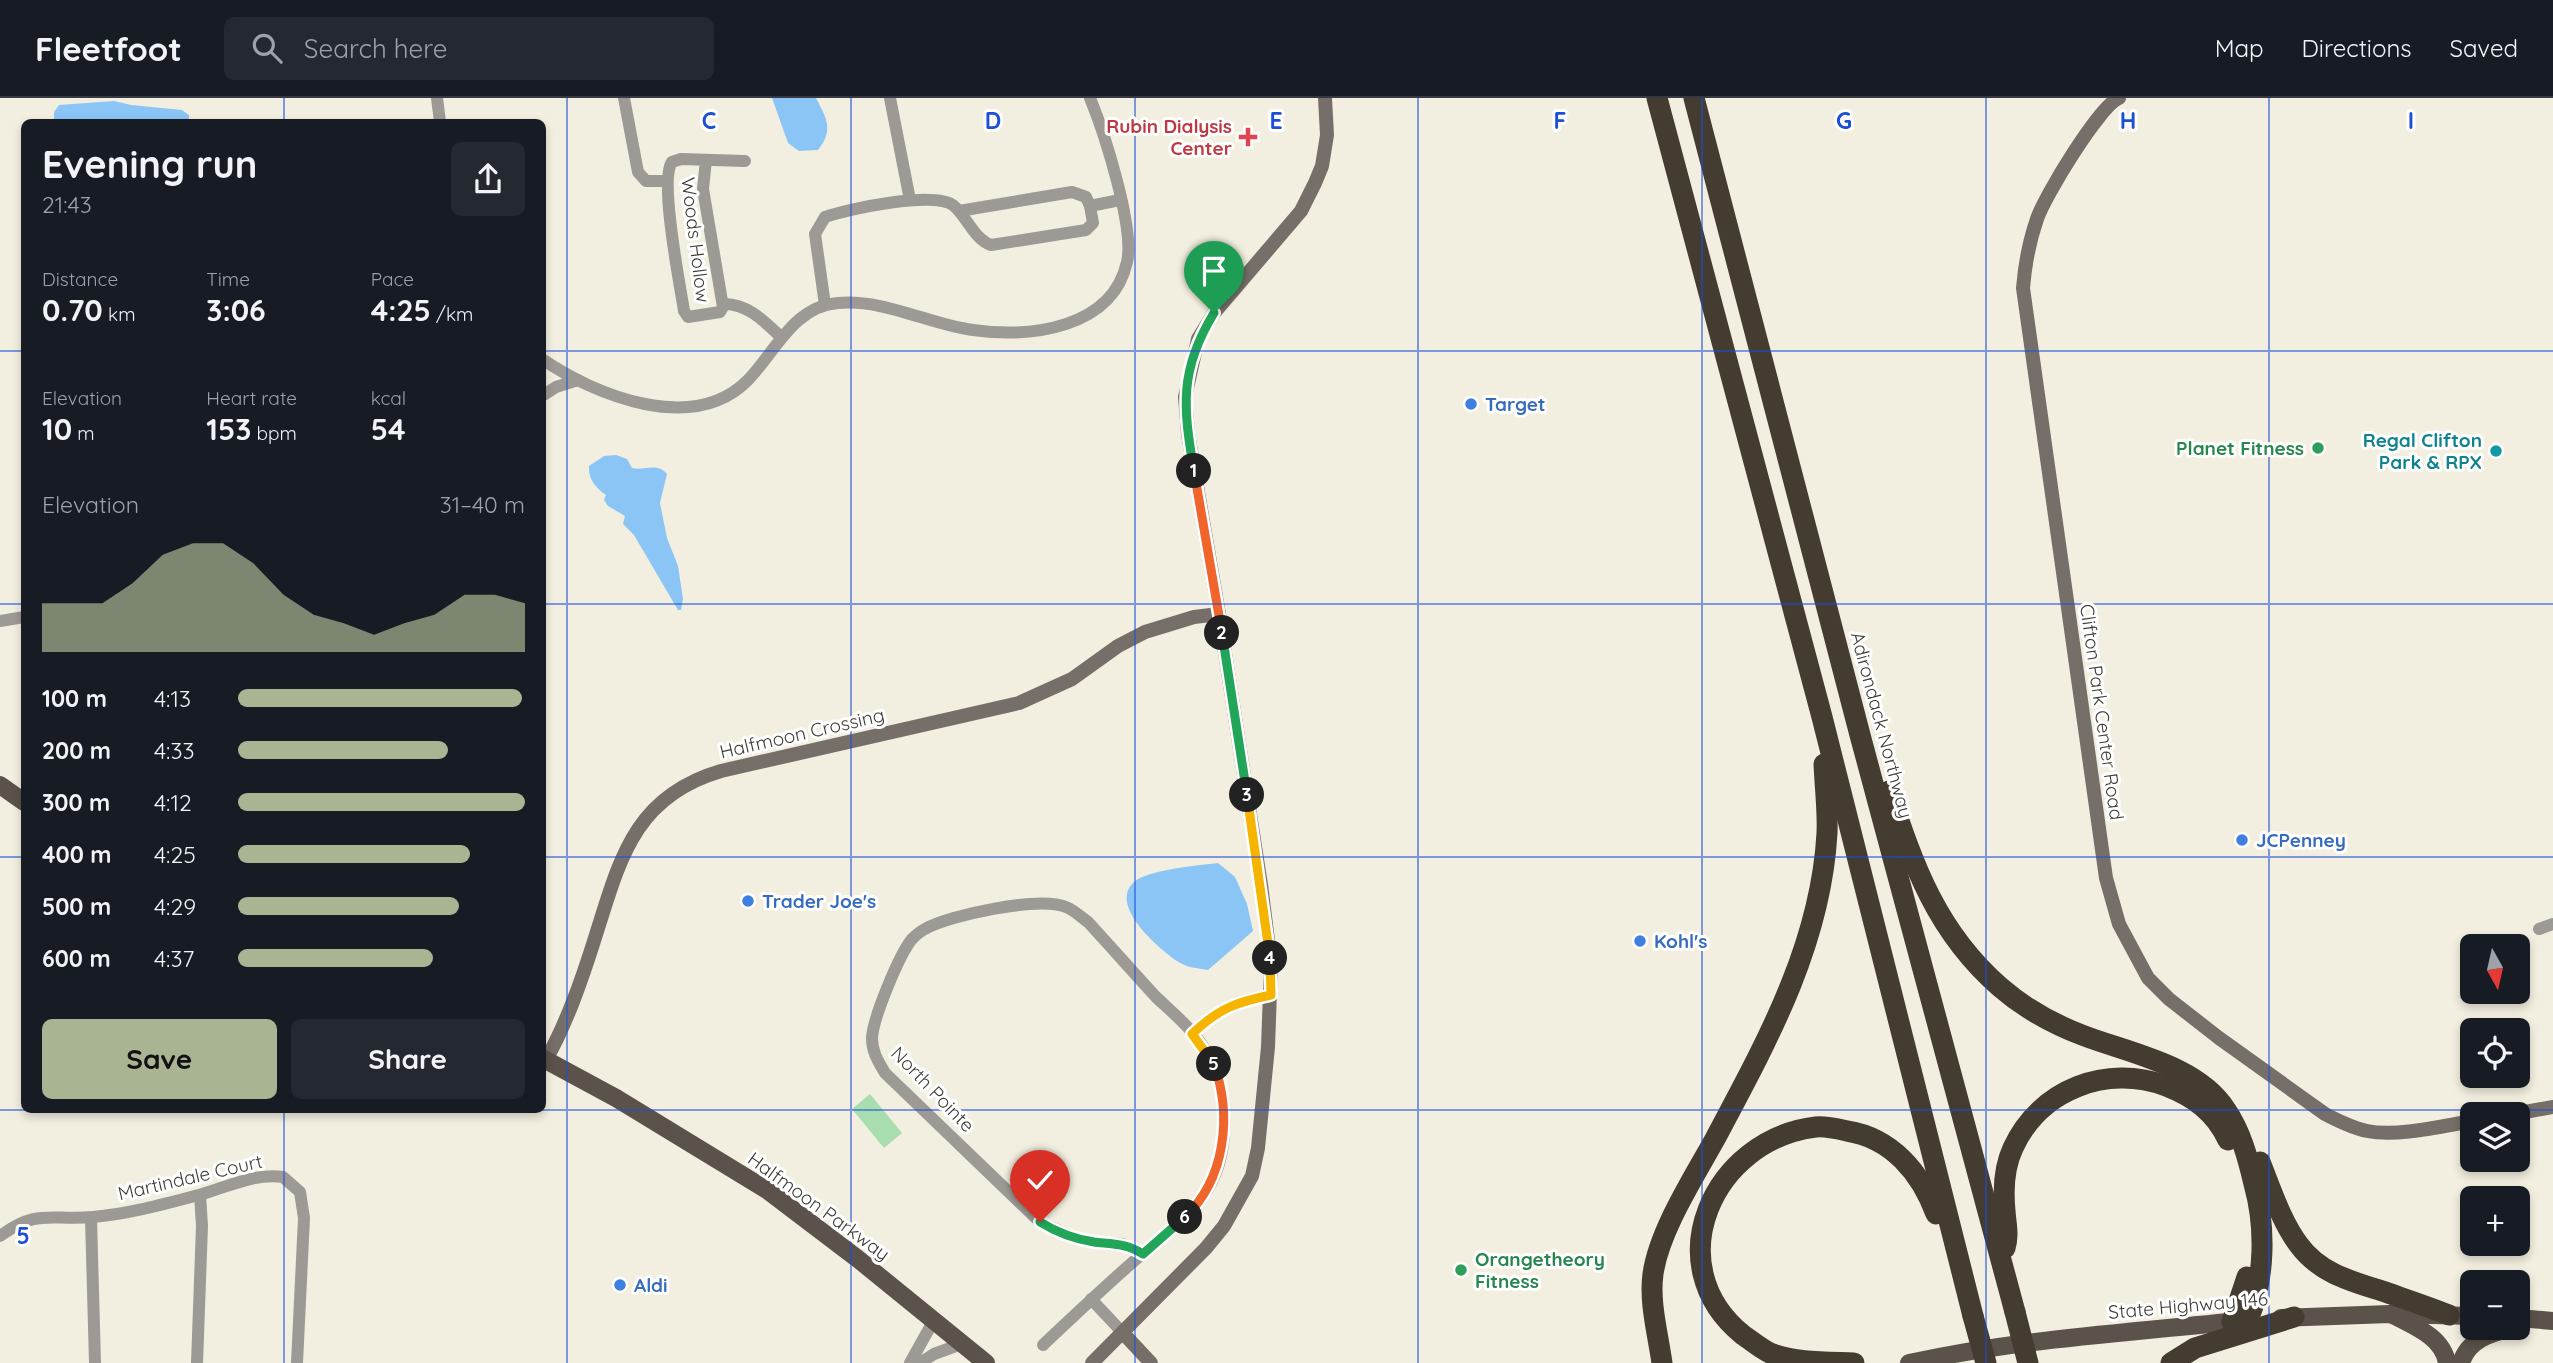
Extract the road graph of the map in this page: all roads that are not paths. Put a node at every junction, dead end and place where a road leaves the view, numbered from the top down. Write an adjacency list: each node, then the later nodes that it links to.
1 (437, 98): 9 (street)
2 (624, 98): 12 (street)
3 (890, 98): 13 (street)
4 (1090, 98): 14 (street)
5 (1325, 98): 23 (street)
6 (1657, 98): 26 (highway)
7 (1694, 98): 27 (highway, Adirondack Northway)
8 (2115, 99): 39 (street, Clifton Park Center Road)
9 (440, 119)
10 (706, 160): 11 (street, Woods Hollow); 12 (street, Woods Hollow); 17 (street, Woods Hollow)
11 (745, 162)
12 (667, 181): 17 (street, Woods Hollow)
13 (910, 200): 16 (street); 18 (street)
14 (1121, 200): 15 (street); 18 (street)
15 (1090, 206): 16 (street); 16 (street)
16 (959, 211)
17 (723, 304): 19 (street, Woods Hollow)
18 (825, 305): 19 (street)
19 (782, 337): 21 (street)
20 (546, 361): 21 (street)
21 (578, 380): 22 (street)
22 (546, 393)
23 (1219, 614): 32 (street); 34 (street, Halfmoon Crossing)
24 (21, 618): 25 (street)
25 (0, 621)
26 (1822, 717): 45 (highway); 60 (highway)
27 (1860, 735): 37 (highway); 44 (highway, Adirondack Northway)
28 (0, 785): 29 (main road)
29 (21, 800)
30 (2553, 924): 31 (street)
31 (2539, 929)
32 (1271, 995): 33 (street); 56 (street)
33 (1192, 1034): 43 (street, North Pointe); 43 (street, North Pointe)
34 (546, 1056)
35 (546, 1060): 52 (main road, Halfmoon Parkway)
36 (2553, 1107): 38 (street)
37 (2225, 1108): 48 (highway); 53 (highway)
38 (2530, 1111)
39 (2460, 1123)
40 (200, 1195): 41 (street, Martindale Court); 62 (street); 63 (street, Martindale Court)
41 (91, 1218): 42 (street, Martindale Court); 61 (street)
42 (0, 1236)
43 (1143, 1254): 46 (street, North Pointe)
44 (2002, 1260): 53 (highway); 72 (highway, Adirondack Northway, bridge)
45 (1967, 1294): 69 (highway); 71 (highway, bridge)
46 (1091, 1299): 56 (street); 59 (street, North Pointe)
47 (2390, 1314): 48 (main road, State Highway 146); 50 (main road, State Highway 146); 74 (main road)
48 (2449, 1315): 49 (main road, State Highway 146)
49 (2460, 1315)
50 (2294, 1317): 53 (main road, State Highway 146); 73 (highway)
51 (2530, 1319): 54 (main road)
52 (934, 1320): 58 (main road, Halfmoon Parkway); 64 (street)
53 (2240, 1321): 70 (main road, State Highway 146)
54 (2551, 1321): 55 (main road)
55 (2530, 1325)
56 (1123, 1333): 67 (street); 68 (street)
57 (2479, 1340): 75 (main road)
58 (964, 1343): 65 (street); 66 (main road, Halfmoon Parkway)
59 (1043, 1345)
60 (1664, 1357)
61 (95, 1363)
62 (197, 1363)
63 (297, 1363)
64 (910, 1363)
65 (920, 1363)
66 (986, 1363)
67 (1092, 1363)
68 (1151, 1363)
69 (1854, 1363)
70 (1909, 1363)
71 (1986, 1363)
72 (2028, 1363)
73 (2171, 1363)
74 (2447, 1363)
75 (2461, 1363)

